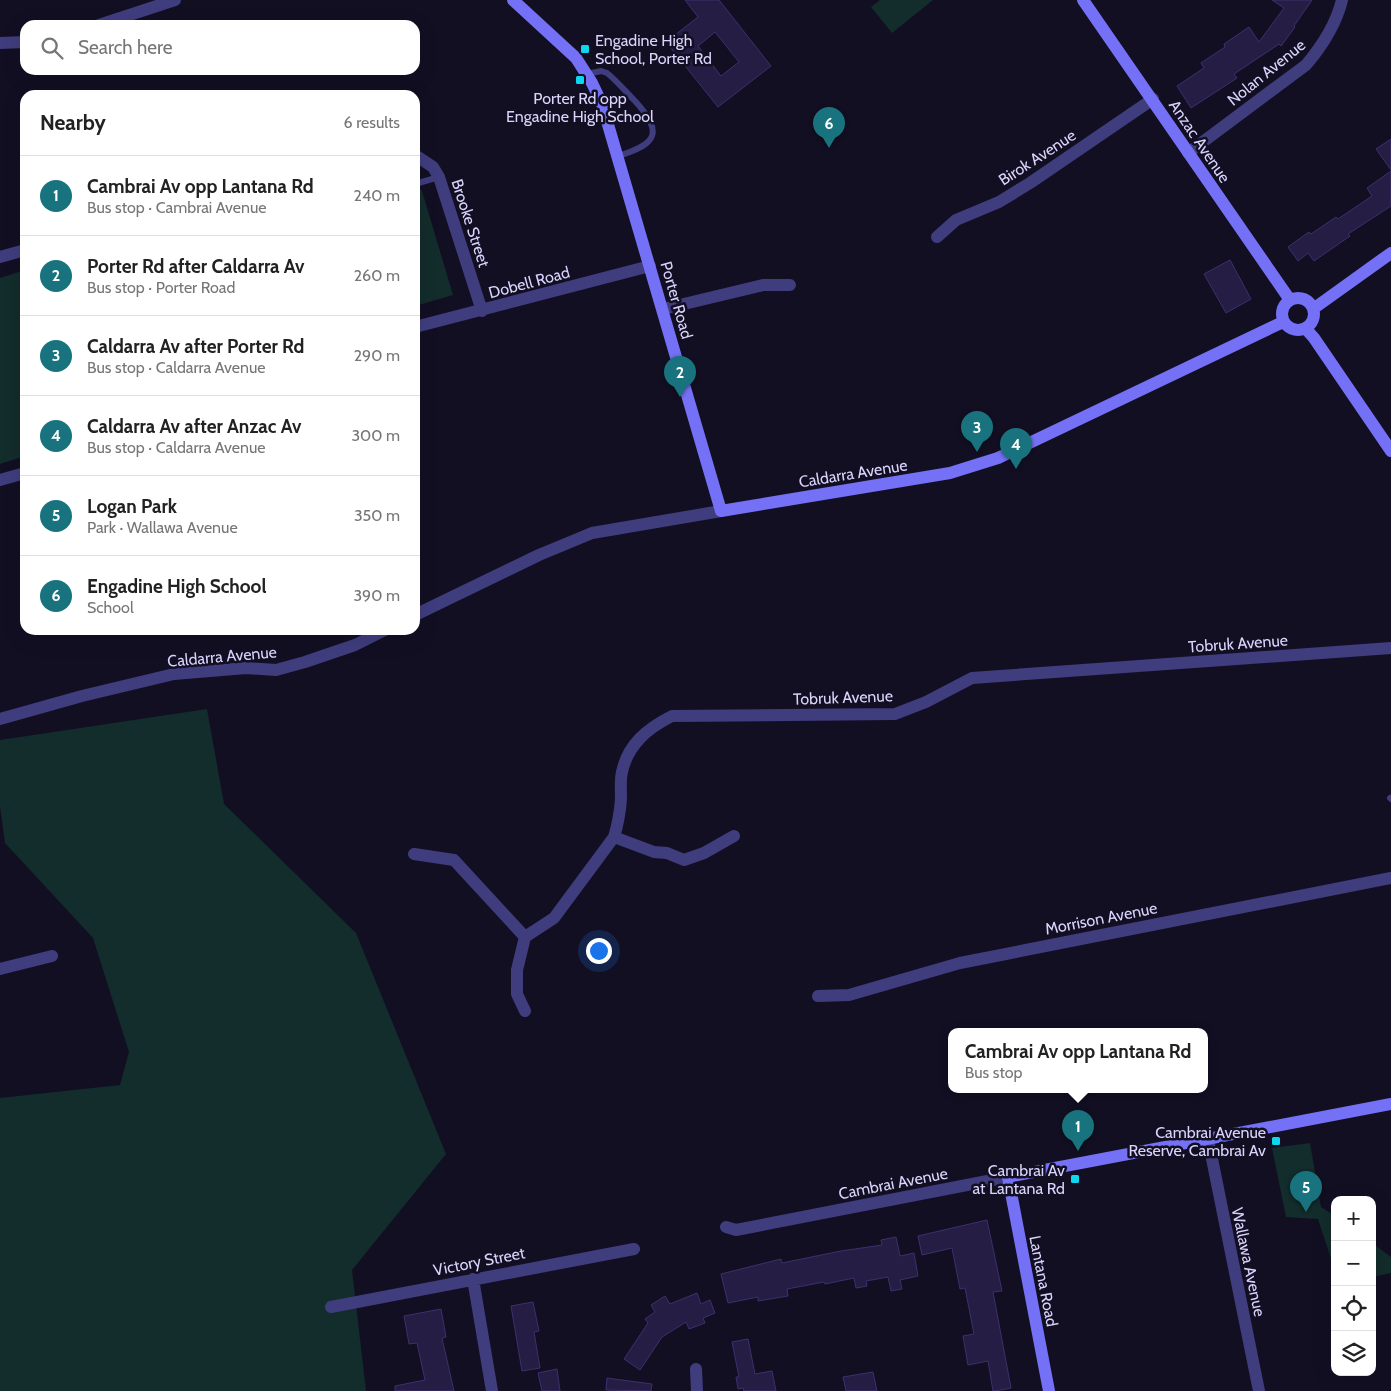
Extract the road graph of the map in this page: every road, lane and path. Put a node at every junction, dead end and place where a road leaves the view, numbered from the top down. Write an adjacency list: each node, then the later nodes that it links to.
1 (175, 0): 5 (street)
2 (513, 0): 8 (street, Porter Road)
3 (1083, 0): 9 (street, Anzac Avenue)
4 (1342, 0): 10 (street, Nolan Avenue)
5 (114, 20)
6 (20, 42): 7 (street)
7 (0, 43)
8 (587, 74): 11 (street, Porter Road); 11 (lane)
9 (1153, 99): 10 (street, Anzac Avenue); 15 (street, Birok Avenue)
10 (1188, 152): 21 (street, Anzac Avenue)
11 (618, 156): 19 (street, Porter Road)
12 (420, 158): 13 (street, Brooke Street)
13 (439, 177): 14 (lane); 24 (street, Brooke Street)
14 (420, 183)
15 (938, 237)
16 (20, 251): 18 (street)
17 (1391, 253): 23 (street)
18 (0, 257)
19 (650, 266): 22 (street, Porter Road); 24 (street, Dobell Road)
20 (790, 285): 22 (street)
21 (1290, 300): 23 (street); 25 (street)
22 (663, 309): 31 (street, Porter Road)
23 (1314, 309): 27 (street)
24 (482, 311): 26 (street, Dobell Road)
25 (1283, 322): 27 (street); 31 (street, Caldarra Avenue)
26 (420, 326)
27 (1306, 329): 28 (street)
28 (1391, 451)
29 (20, 474): 30 (street)
30 (0, 480)
31 (721, 511): 32 (street, Caldarra Avenue)
32 (420, 613)
33 (375, 635): 35 (street, Caldarra Avenue)
34 (1391, 648): 37 (street, Tobruk Avenue)
35 (0, 719)
36 (734, 836): 37 (street)
37 (614, 837): 40 (street, Tobruk Avenue)
38 (414, 854): 40 (street)
39 (1391, 878): 43 (street, Morrison Avenue)
40 (525, 937): 44 (street)
41 (52, 956): 42 (street)
42 (0, 969)
43 (818, 996)
44 (525, 1011)
45 (1391, 1104): 46 (street, Cambrai Avenue)
46 (1208, 1139): 47 (street, Cambrai Avenue); 56 (street, Wallawa Avenue)
47 (1008, 1178): 48 (street, Cambrai Avenue); 55 (street, Lantana Road)
48 (726, 1227)
49 (634, 1249): 50 (street, Victory Street)
50 (472, 1278): 51 (street, Victory Street); 53 (street)
51 (331, 1307)
52 (696, 1369): 54 (street)
53 (492, 1391)
54 (697, 1391)
55 (1049, 1391)
56 (1259, 1391)

